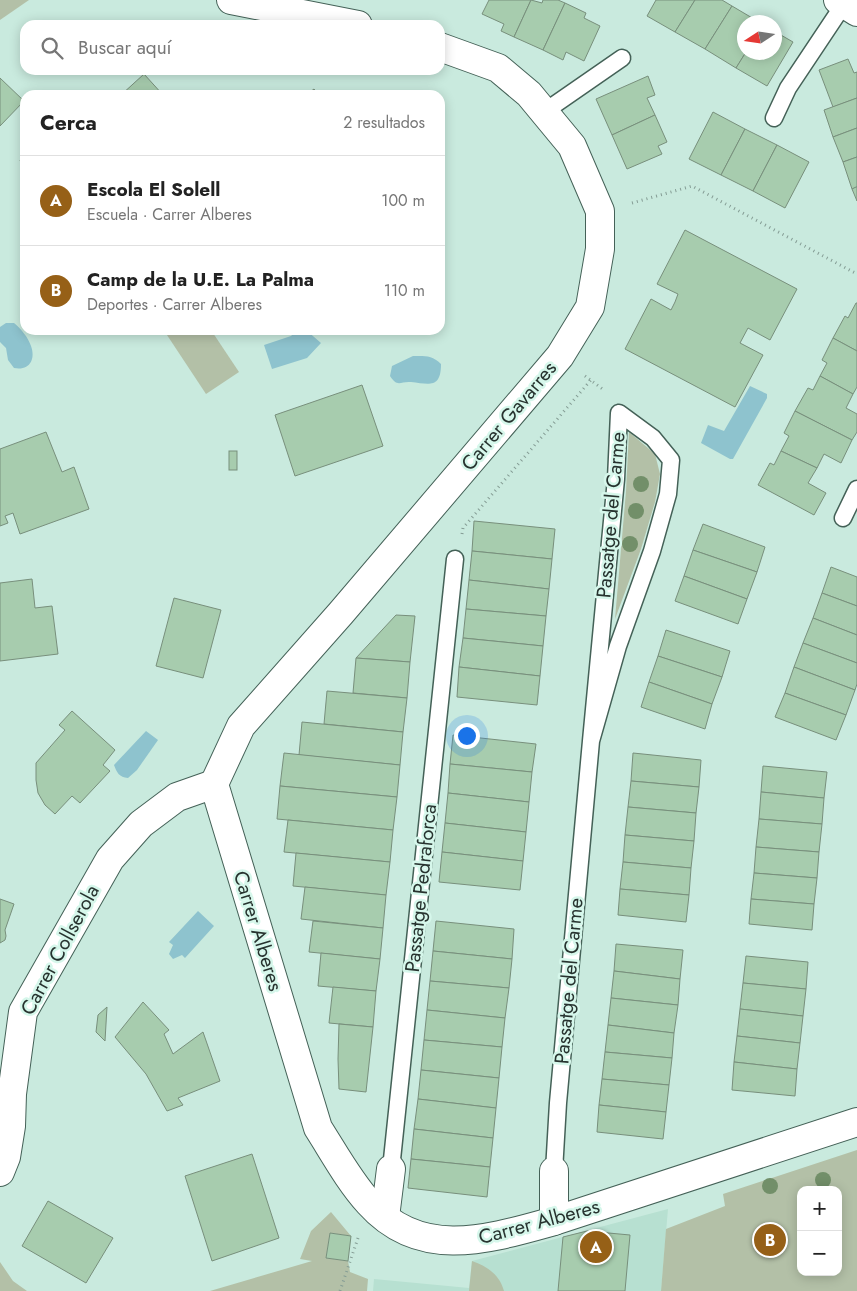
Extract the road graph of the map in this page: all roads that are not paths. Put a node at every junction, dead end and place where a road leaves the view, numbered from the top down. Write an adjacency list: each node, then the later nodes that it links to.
1 (231, 0): 3 (street)
2 (846, 5): 7 (lane)
3 (333, 20)
4 (445, 49): 6 (street, Carrer Gavarres)
5 (622, 58): 6 (lane)
6 (544, 112): 12 (street, Carrer Gavarres)
7 (774, 118)
8 (857, 489): 9 (lane)
9 (843, 518)
10 (455, 559): 14 (lane, Passatge Pedraforca)
11 (591, 741): 11 (lane, Passatge del Carme); 15 (lane, Passatge del Carme)
12 (214, 784): 16 (street, Carrer Collserola); 17 (street, Carrer Alberes)
13 (857, 1122): 18 (street, Carrer Alberes)
14 (391, 1169): 17 (street, Passatge Pedraforca)
15 (554, 1171): 18 (street, Passatge del Carme)
16 (0, 1172)
17 (377, 1211): 18 (street, Carrer Alberes)
18 (554, 1222)

